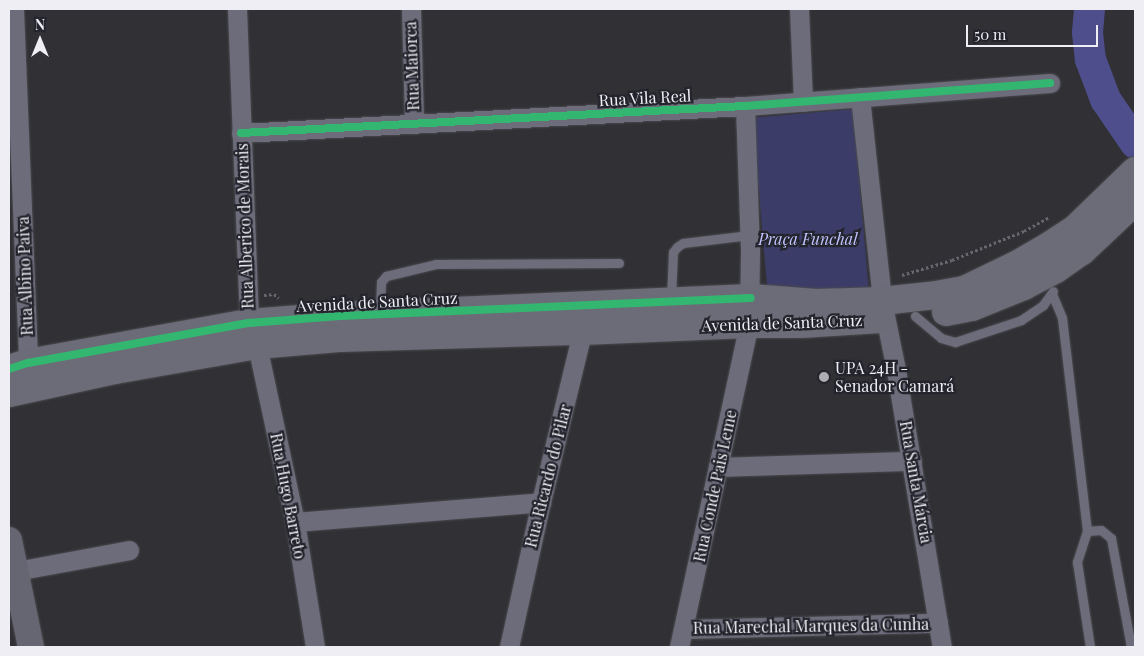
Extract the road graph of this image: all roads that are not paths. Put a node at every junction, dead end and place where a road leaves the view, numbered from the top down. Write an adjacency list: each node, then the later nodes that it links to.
1 (14, 9): 21 (street, Rua Albino Paiva)
2 (237, 9): 10 (street, Rua Alberico de Morais)
3 (410, 9): 9 (street, Rua Maiorca)
4 (799, 9): 7 (street)
5 (1050, 83): 6 (street, Rua Vila Real)
6 (860, 97): 7 (street, Rua Vila Real); 16 (street)
7 (803, 102): 8 (street, Rua Vila Real)
8 (745, 106): 9 (street, Rua Vila Real); 12 (street)
9 (414, 124): 10 (street, Rua Vila Real)
10 (241, 132): 20 (street, Rua Alberico de Morais)
11 (1133, 183): 14 (main road, Avenida de Santa Cruz); 16 (main road, Avenida de Santa Cruz)
12 (750, 235): 15 (lane); 17 (street)
13 (619, 263): 18 (lane)
14 (1054, 282): 16 (main road, Avenida de Santa Cruz); 27 (lane)
15 (671, 303): 17 (main road, Avenida de Santa Cruz); 19 (main road, Avenida de Santa Cruz)
16 (884, 310): 17 (main road, Avenida de Santa Cruz); 23 (street, Rua Santa Márcia)
17 (750, 311): 19 (main road, Avenida de Santa Cruz); 24 (street, Rua Conde Pais Leme)
18 (380, 315): 19 (main road, Avenida de Santa Cruz); 20 (main road, Avenida de Santa Cruz)
19 (585, 319): 20 (main road, Avenida de Santa Cruz); 25 (street, Rua Ricardo do Pilar)
20 (253, 334): 21 (main road, Avenida de Santa Cruz); 22 (main road, Avenida de Santa Cruz); 26 (street, Rua Hugo Barreto)
21 (18, 366)
22 (9, 393)
23 (912, 461): 24 (street); 31 (street, Rua Santa Márcia)
24 (718, 467): 32 (street, Rua Conde Pais Leme)
25 (541, 502): 26 (street); 35 (street, Rua Ricardo do Pilar)
26 (295, 522): 34 (street, Rua Hugo Barreto)
27 (1086, 531): 38 (lane); 39 (lane)
28 (9, 540): 30 (street)
29 (129, 550): 30 (street)
30 (16, 571): 33 (street)
31 (938, 623): 32 (street, Rua Marechal Marques da Cunha); 37 (street, Rua Santa Márcia)
32 (684, 629): 36 (street, Rua Conde Pais Leme)
33 (31, 647)
34 (315, 647)
35 (509, 647)
36 (679, 647)
37 (942, 647)
38 (1090, 647)
39 (1131, 647)

